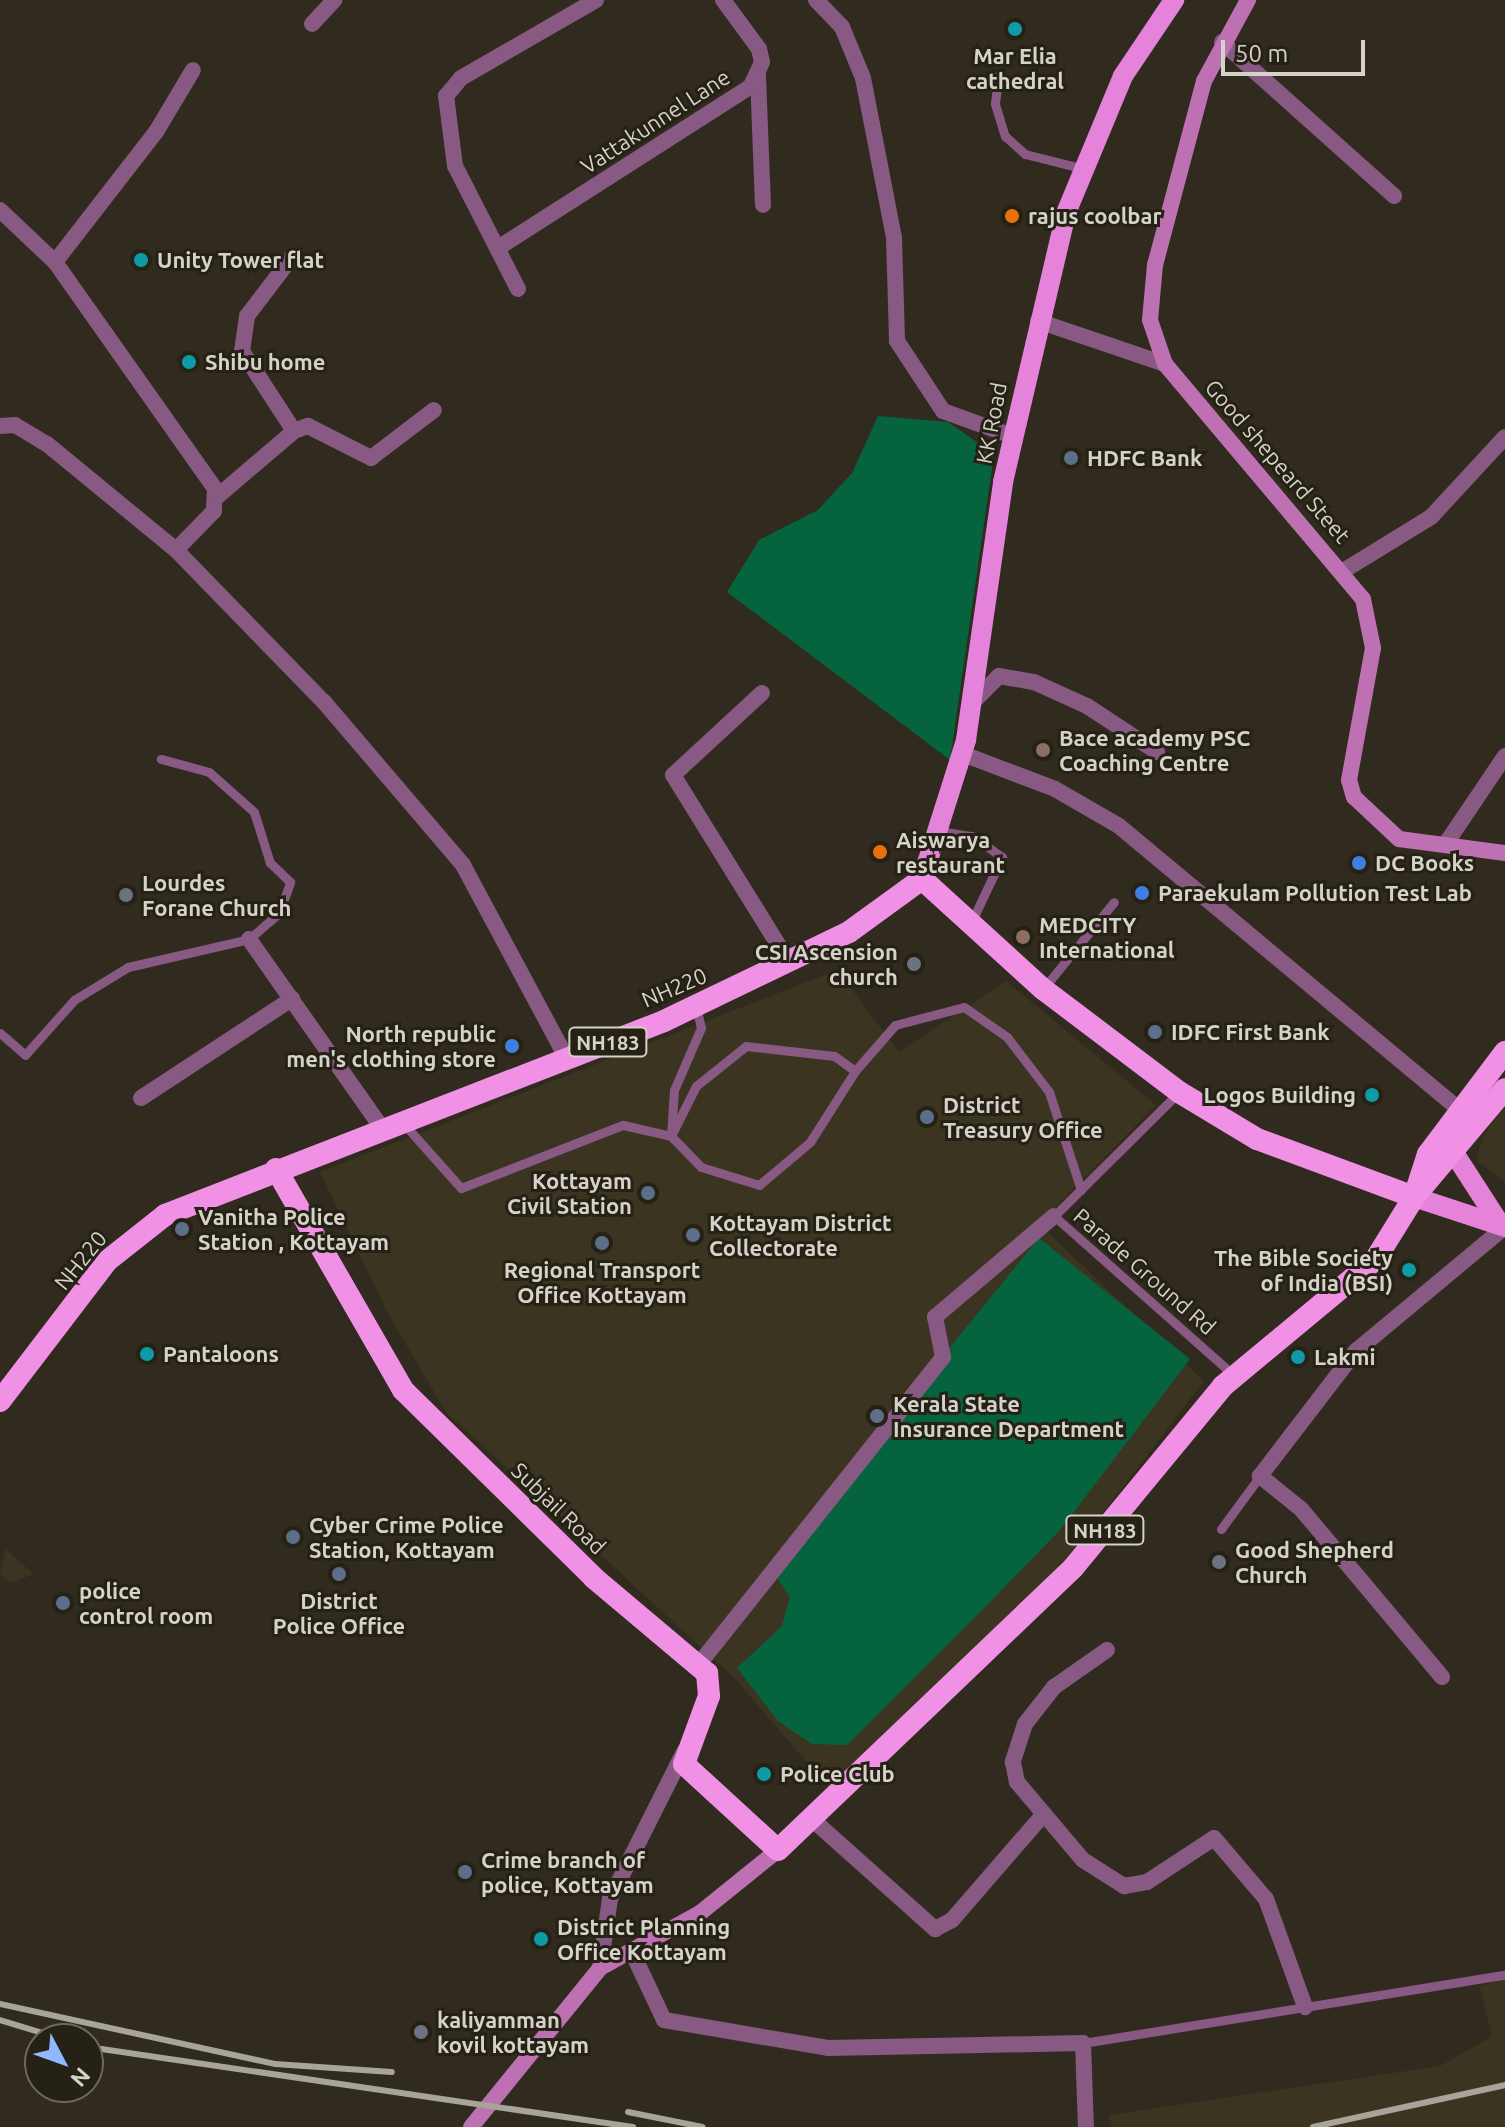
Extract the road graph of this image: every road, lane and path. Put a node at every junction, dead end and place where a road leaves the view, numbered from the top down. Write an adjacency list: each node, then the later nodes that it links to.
1 (334, 0): 7 (street)
2 (596, 0): 16 (street)
3 (723, 0): 11 (street, Vattakunnel Lane)
4 (816, 0): 25 (street)
5 (1174, 0): 12 (main road, KK Road)
6 (1248, 0): 8 (main road, Good shepeard Steet)
7 (312, 24)
8 (1222, 42): 13 (street); 21 (main road, Good shepeard Steet)
9 (193, 70): 18 (street)
10 (999, 74): 12 (lane)
11 (758, 76): 14 (street); 16 (street, Vattakunnel Lane)
12 (1081, 168): 20 (main road, KK Road)
13 (1394, 196)
14 (763, 205)
15 (0, 210): 18 (street)
16 (498, 248): 19 (street)
17 (292, 257): 24 (street)
18 (55, 262): 27 (street)
19 (518, 289)
20 (1038, 321): 21 (street); 25 (main road, KK Road)
21 (1165, 364): 29 (main road, Good shepeard Steet)
22 (434, 410): 24 (street)
23 (2, 423): 28 (street)
24 (294, 431): 27 (street)
25 (1012, 436): 31 (main road, KK Road)
26 (1505, 437): 29 (street)
27 (218, 496): 28 (street)
28 (176, 550): 49 (street)
29 (1343, 571): 37 (main road, Good shepeard Steet)
30 (762, 693): 43 (street)
31 (972, 703): 32 (street); 33 (main road, KK Road)
32 (1157, 752)
33 (963, 754): 36 (main road, KK Road); 54 (street)
34 (1505, 756): 37 (street)
35 (161, 759): 42 (lane)
36 (939, 831): 39 (main road, KK Road); 41 (lane)
37 (1447, 842): 38 (main road, Good shepeard Steet)
38 (1505, 853)
39 (922, 879): 41 (highway); 43 (highway, NH220 / NH183)
40 (1114, 902): 44 (lane)
41 (971, 923): 44 (highway)
42 (249, 939): 45 (street); 47 (lane)
43 (789, 962): 46 (highway, NH220 / NH183)
44 (1043, 989): 52 (highway)
45 (292, 999): 53 (street); 55 (street)
46 (696, 1006): 49 (highway, NH220 / NH183); 56 (lane)
47 (0, 1033)
48 (1505, 1052): 54 (highway, NH183)
49 (566, 1057): 55 (highway, NH220 / NH183)
50 (855, 1071): 56 (lane); 56 (lane); 59 (lane)
51 (1505, 1089): 57 (highway, NH183)
52 (1179, 1092): 59 (lane, Parade Ground Rd); 60 (highway)
53 (141, 1098)
54 (1462, 1112): 60 (highway, NH183)
55 (390, 1124): 56 (lane); 58 (highway, NH220 / NH183)
56 (671, 1136)
57 (1454, 1153): 60 (highway, NH183); 62 (main road)
58 (276, 1169): 64 (highway, NH220 / NH183); 68 (highway, Subjail Road)
59 (1081, 1190): 61 (lane, Parade Ground Rd)
60 (1414, 1197): 62 (main road); 63 (highway, NH183)
61 (1054, 1216): 63 (lane, Parade Ground Rd); 68 (street)
62 (1503, 1226): 65 (street)
63 (1234, 1375): 72 (highway, NH183)
64 (0, 1401)
65 (1260, 1476): 66 (lane); 69 (street)
66 (1221, 1529)
67 (1107, 1650): 71 (street)
68 (699, 1664): 70 (highway)
69 (1442, 1677)
70 (684, 1752): 73 (highway); 75 (street)
71 (1042, 1816): 72 (street); 77 (street)
72 (813, 1820): 73 (highway, NH183)
73 (778, 1850): 74 (main road)
74 (633, 1954): 75 (main road); 78 (street)
75 (600, 1968): 79 (main road)
76 (1505, 1975): 77 (lane)
77 (1305, 2007): 78 (lane)
78 (1083, 2043): 80 (street)
79 (471, 2127)
80 (1086, 2127)

